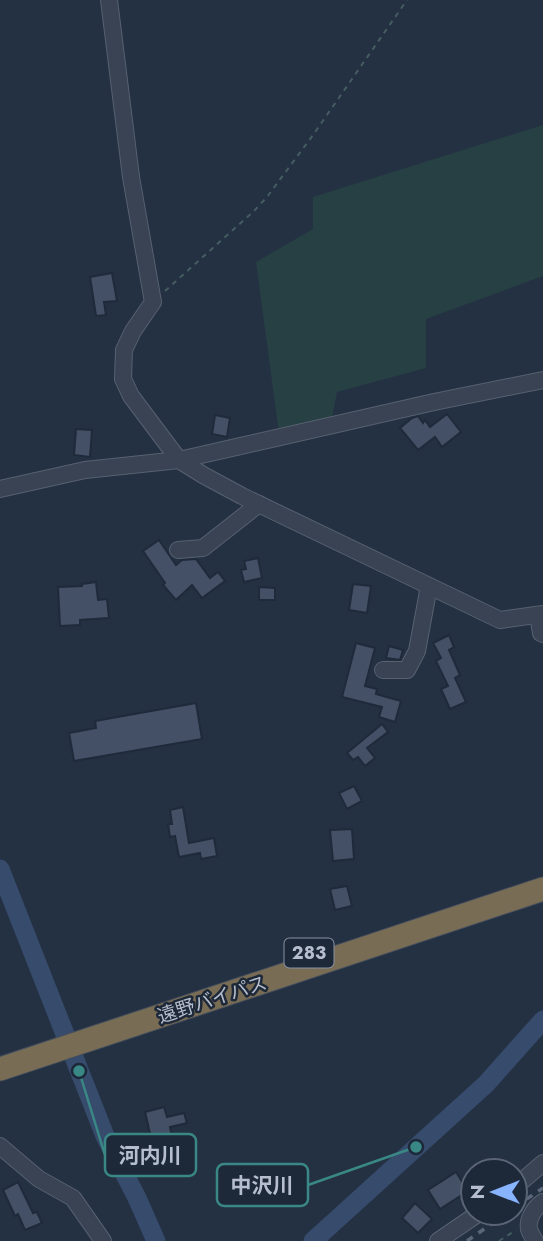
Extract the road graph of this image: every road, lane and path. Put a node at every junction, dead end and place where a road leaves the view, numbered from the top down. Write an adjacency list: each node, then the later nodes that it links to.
1 (110, 0): 3 (street)
2 (407, 0): 3 (path)
3 (153, 302): 5 (street)
4 (543, 380): 5 (street)
5 (179, 460): 6 (street); 7 (street)
6 (0, 489)
7 (259, 504): 8 (street); 9 (street)
8 (178, 550)
9 (429, 586): 10 (street); 12 (street)
10 (541, 614): 11 (street)
11 (543, 634)
12 (383, 670)
13 (543, 875): 15 (highway, 遠野バイパス / 283)
14 (543, 889): 15 (highway, 遠野バイパス / 283)
15 (192, 998): 16 (highway, 遠野バイパス / 283)
16 (8, 1059)
17 (0, 1146): 22 (street)
18 (543, 1163): 19 (street)
19 (529, 1175)
20 (543, 1202): 24 (street)
21 (459, 1227): 23 (street)
22 (103, 1241)
23 (438, 1241)
24 (535, 1241)

